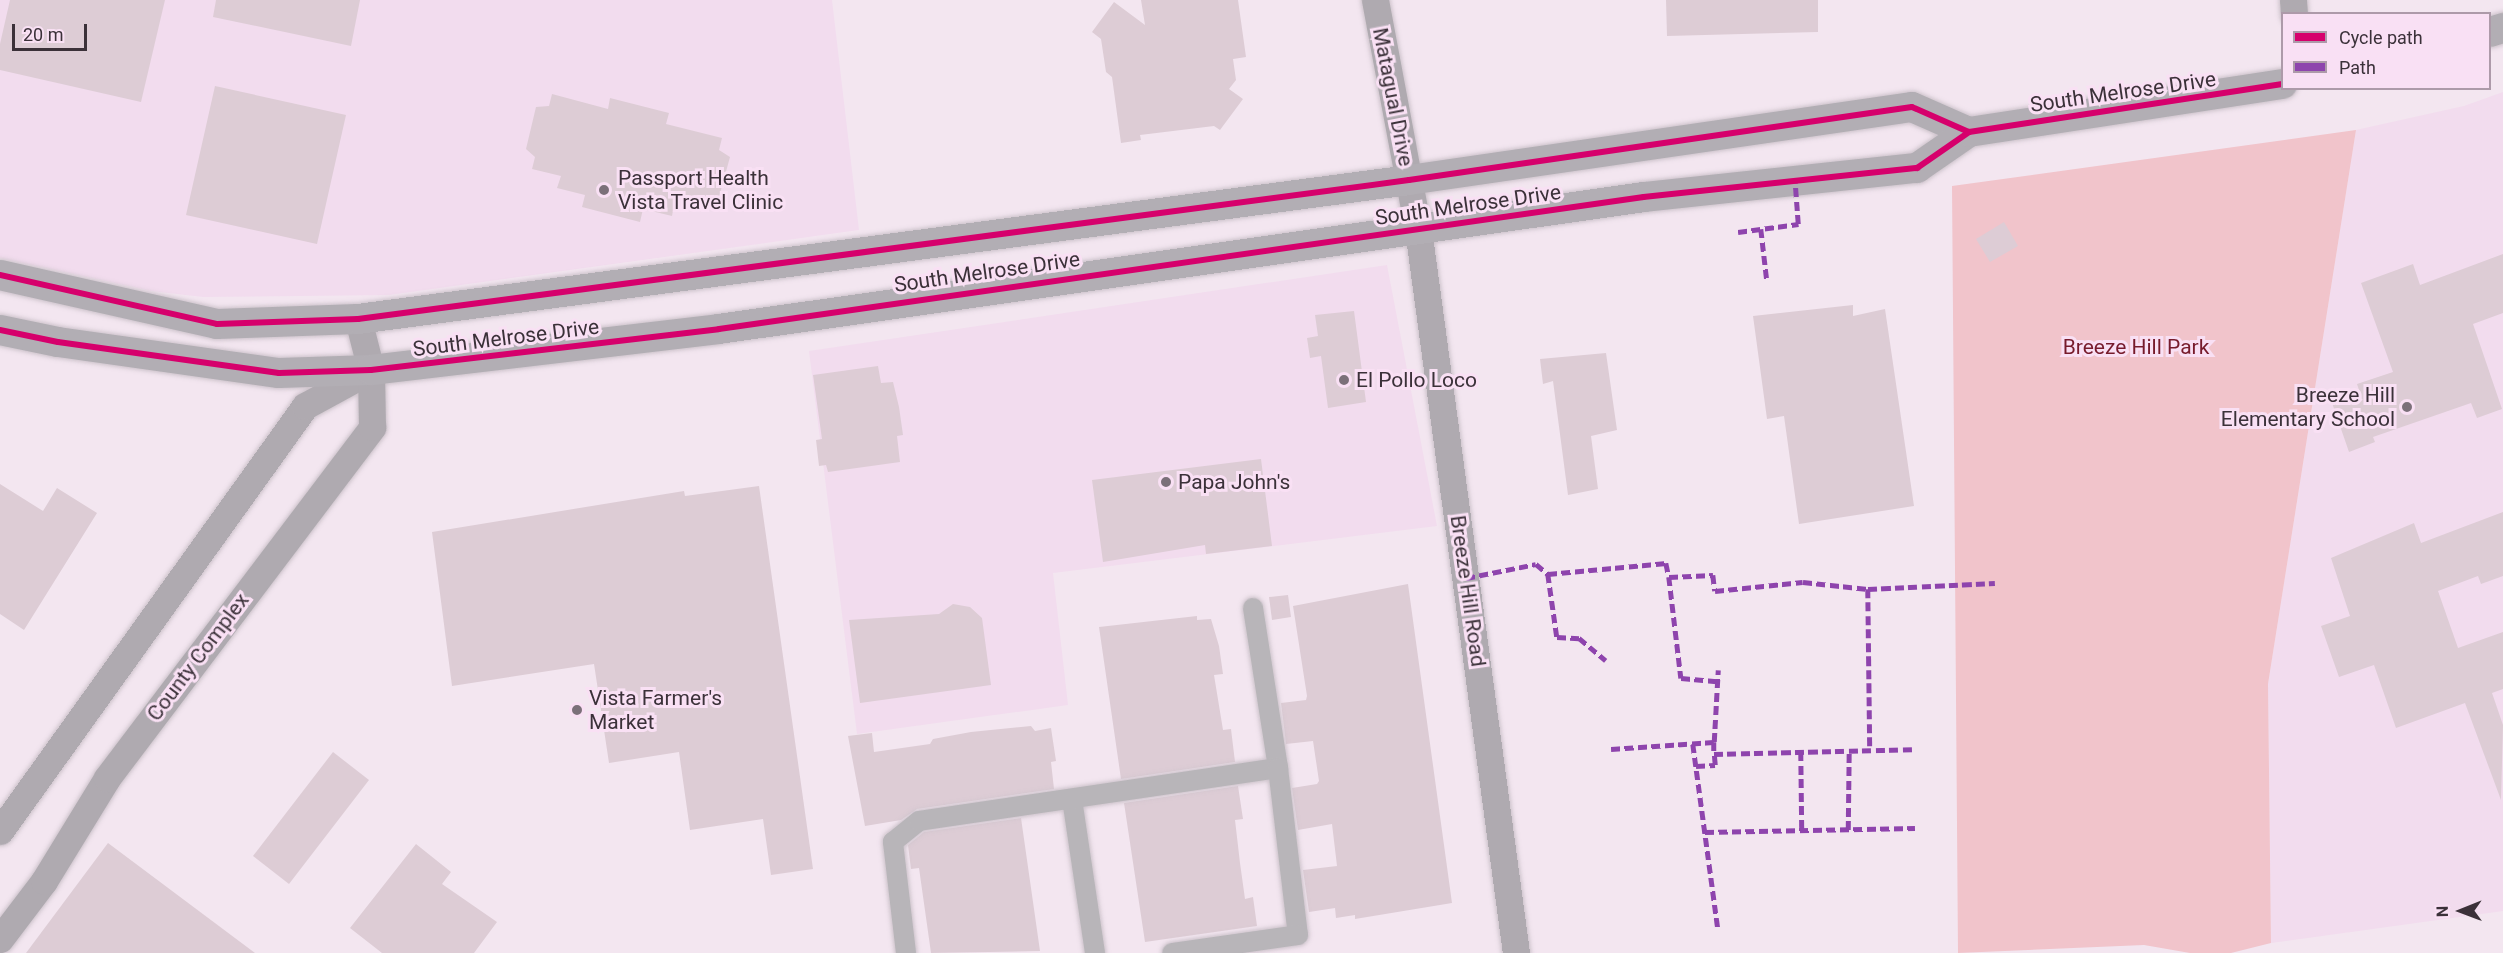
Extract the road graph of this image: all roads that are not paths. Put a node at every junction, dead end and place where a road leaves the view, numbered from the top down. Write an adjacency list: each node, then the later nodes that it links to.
1 (1375, 0): 4 (street, Matagual Drive)
2 (2281, 84): 3 (main road, South Melrose Drive)
3 (1969, 132): 4 (main road, South Melrose Drive); 5 (main road, South Melrose Drive)
4 (1409, 180): 5 (street, Matagual Drive); 7 (main road, South Melrose Drive)
5 (1418, 229): 9 (main road, South Melrose Drive); 18 (street, Breeze Hill Road)
6 (0, 274): 7 (main road, South Melrose Drive)
7 (358, 319): 9 (street, County Complex)
8 (0, 330): 9 (main road, South Melrose Drive)
9 (371, 370): 13 (street); 14 (street, County Complex)
10 (1253, 608): 11 (street)
11 (1278, 768): 12 (street); 17 (street)
12 (1072, 799): 15 (street); 16 (street)
13 (0, 831)
14 (0, 939)
15 (906, 953)
16 (1095, 953)
17 (1172, 953)
18 (1516, 953)

